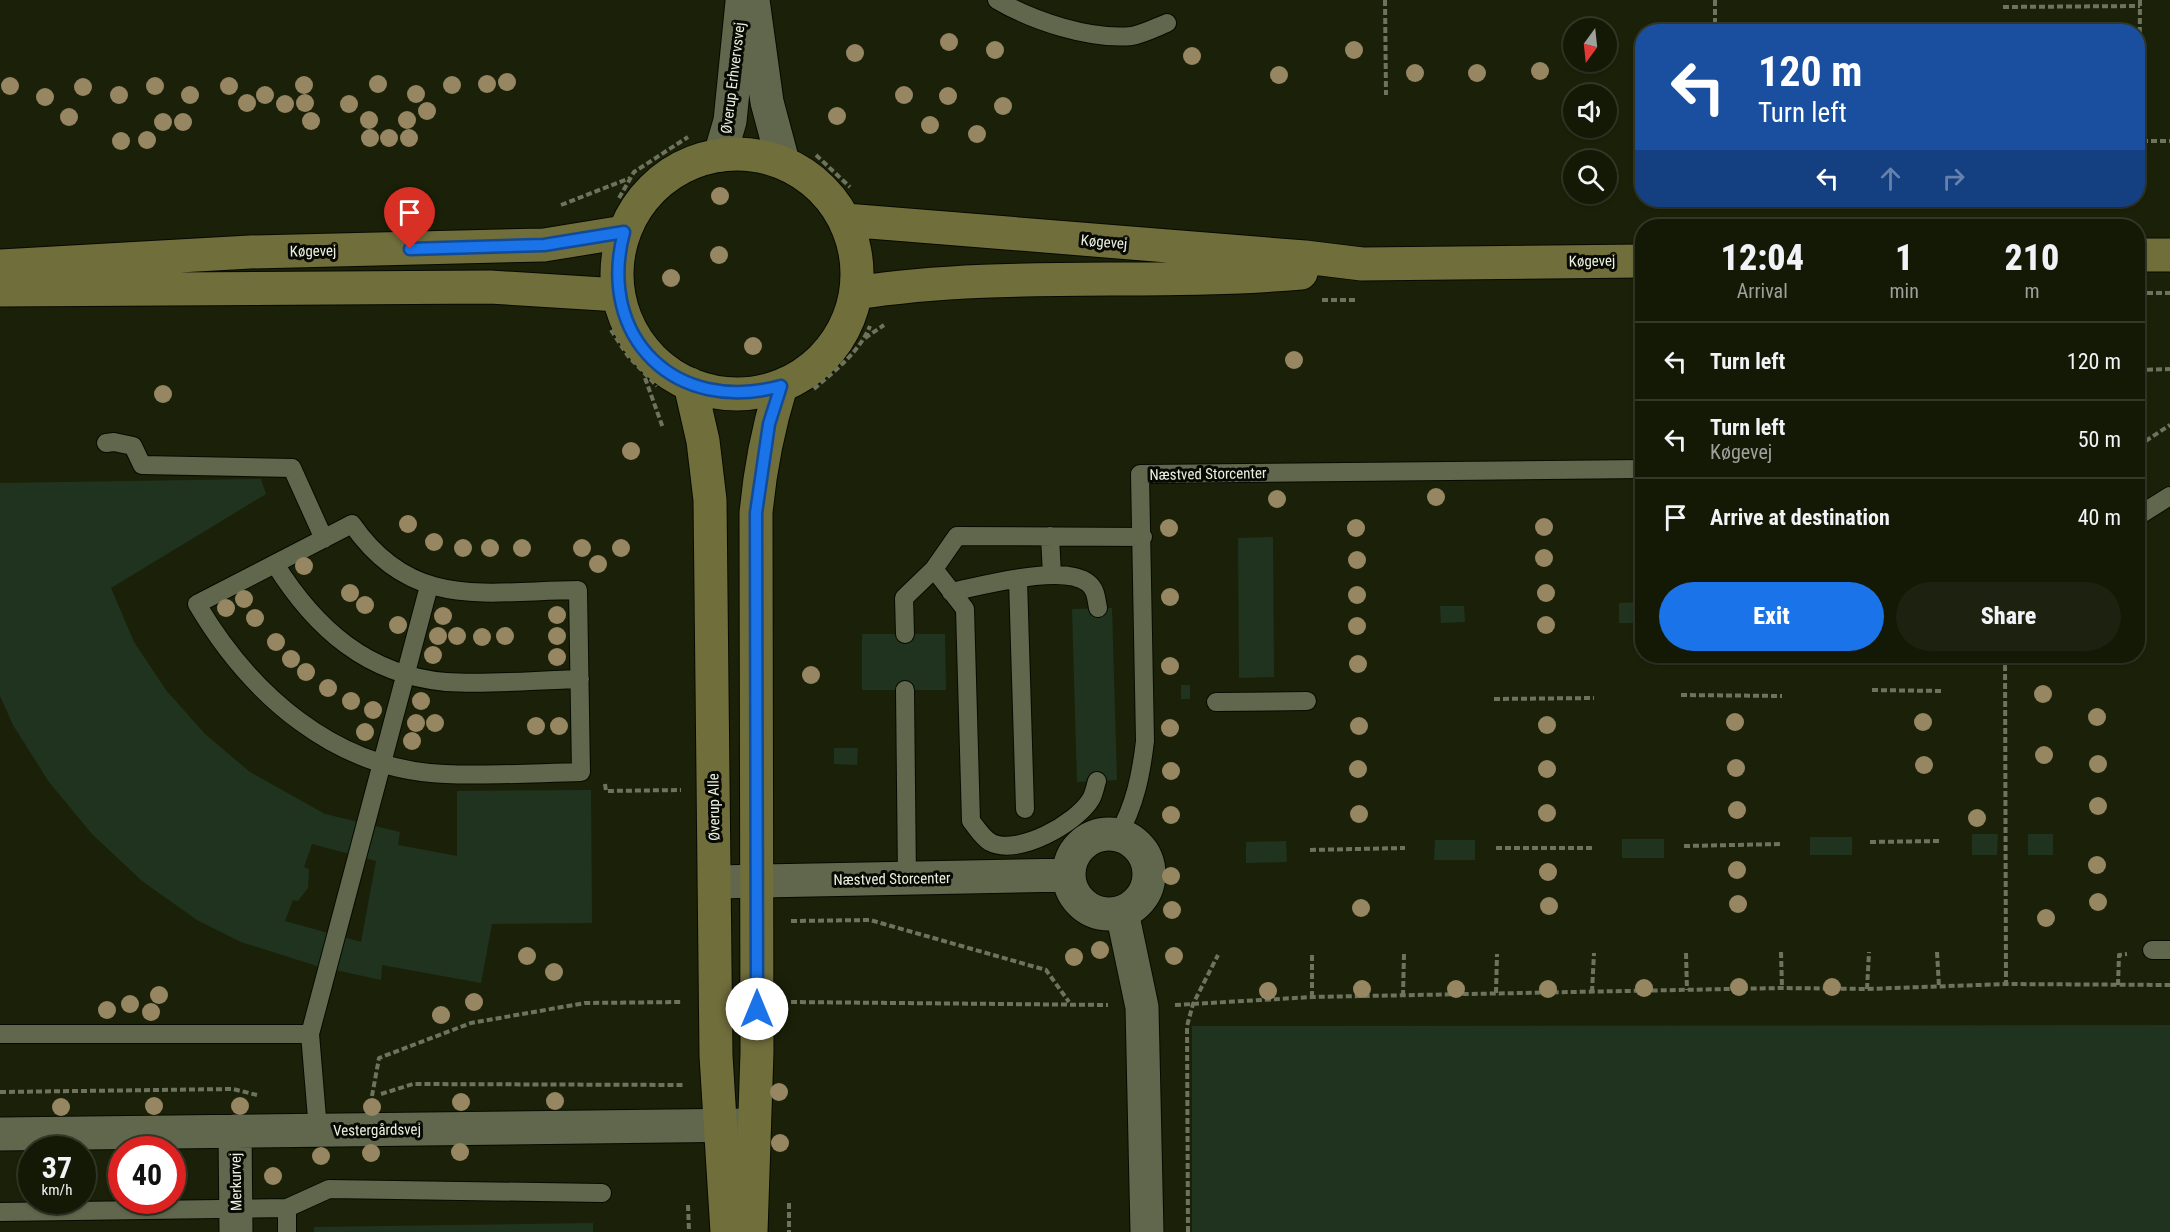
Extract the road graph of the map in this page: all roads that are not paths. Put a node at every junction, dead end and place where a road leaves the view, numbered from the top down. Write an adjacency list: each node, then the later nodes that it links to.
1 (743, 0): 5 (street, Øverup Erhvervsvej)
2 (753, 0): 6 (street, Øverup Erhvervsvej)
3 (997, 0): 4 (lane)
4 (1167, 23)
5 (724, 142): 6 (street); 8 (street)
6 (779, 149): 7 (street)
7 (859, 222): 12 (street, Køgevej); 15 (street)
8 (611, 235): 13 (street, Køgevej); 16 (street)
9 (2145, 255): 10 (street)
10 (2170, 255)
11 (1635, 261): 12 (street, Køgevej)
12 (1362, 264): 15 (street, Køgevej)
13 (0, 266)
14 (0, 290): 16 (street)
15 (867, 291): 18 (street)
16 (606, 293): 17 (street)
17 (692, 395): 18 (street); 46 (street, Øverup Alle)
18 (778, 397): 45 (street)
19 (106, 443): 25 (lane)
20 (1635, 469): 24 (lane, Næstved Storcenter)
21 (2170, 496): 22 (lane)
22 (2145, 512)
23 (1050, 536): 24 (lane); 27 (lane); 28 (lane)
24 (1143, 537): 42 (lane, Næstved Storcenter)
25 (324, 539): 26 (lane); 30 (lane)
26 (275, 564): 34 (lane); 39 (lane)
27 (934, 569): 31 (lane); 33 (lane)
28 (1052, 574): 29 (lane); 32 (lane)
29 (1018, 580): 31 (lane); 41 (lane)
30 (429, 586): 34 (lane); 35 (lane)
31 (951, 592): 40 (lane)
32 (1098, 608)
33 (905, 634)
34 (406, 674): 35 (lane); 39 (lane)
35 (580, 679): 39 (lane)
36 (905, 690): 44 (lane)
37 (1307, 701): 38 (lane)
38 (1216, 702)
39 (382, 762): 51 (lane)
40 (1097, 781)
41 (1025, 809)
42 (1118, 835): 43 (street); 47 (street)
43 (1069, 875): 44 (street, Næstved Storcenter); 47 (street)
44 (907, 878): 45 (street, Næstved Storcenter)
45 (757, 881): 46 (street, Næstved Storcenter); 53 (street)
46 (715, 882): 52 (street, Øverup Alle)
47 (1122, 912): 64 (street)
48 (2152, 950): 49 (lane)
49 (2170, 950)
50 (0, 1034): 51 (lane)
51 (310, 1034): 54 (lane)
52 (719, 1125): 53 (street, Vestergårdsvej); 54 (street, Vestergårdsvej); 62 (street, Øverup Alle)
53 (755, 1125): 63 (street)
54 (318, 1130): 55 (street, Vestergårdsvej)
55 (235, 1131): 56 (street, Vestergårdsvej); 60 (street, Merkurvej)
56 (0, 1134)
57 (602, 1193): 58 (lane)
58 (286, 1208): 60 (lane); 61 (lane)
59 (0, 1212): 60 (lane)
60 (236, 1219)
61 (287, 1232)
62 (727, 1232)
63 (751, 1232)
64 (1147, 1232)

